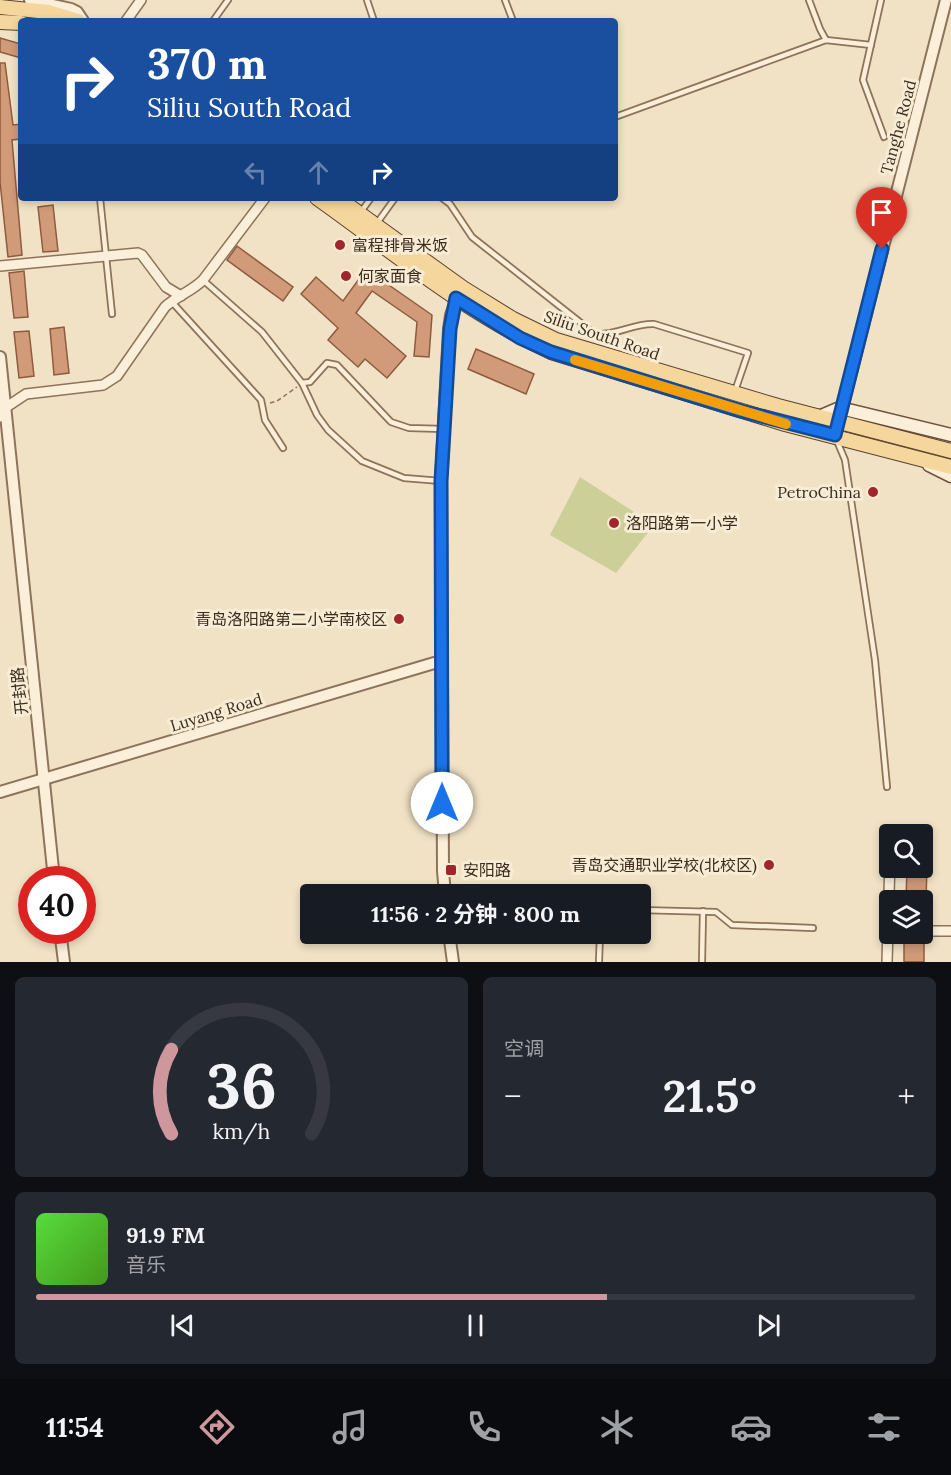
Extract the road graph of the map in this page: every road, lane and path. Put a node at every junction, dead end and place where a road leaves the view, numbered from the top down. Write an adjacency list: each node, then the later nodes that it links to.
1 (30, 0): 11 (street)
2 (141, 0): 12 (street)
3 (228, 0): 13 (lane)
4 (367, 0): 14 (lane)
5 (505, 0): 15 (lane)
6 (809, 0): 18 (lane)
7 (881, 0): 19 (lane)
8 (946, 0): 43 (street, Tanghe Road)
9 (0, 7): 10 (main road)
10 (66, 18)
11 (81, 18)
12 (128, 18)
13 (215, 18)
14 (373, 18)
15 (512, 18)
16 (0, 22): 17 (main road)
17 (18, 23)
18 (826, 40): 19 (lane); 20 (lane)
19 (871, 45): 21 (lane)
20 (618, 116)
21 (884, 137)
22 (100, 201): 31 (lane)
23 (263, 201): 33 (street)
24 (323, 201): 29 (main road, Siliu South Road)
25 (341, 201): 29 (main road, Siliu South Road)
26 (369, 201): 29 (lane)
27 (393, 201): 30 (lane)
28 (446, 201): 40 (lane)
29 (356, 219): 30 (main road, Siliu South Road)
30 (372, 230): 34 (main road, Siliu South Road)
31 (106, 256): 32 (street); 35 (street); 37 (lane)
32 (0, 266)
33 (203, 279): 35 (street); 39 (lane)
34 (460, 293): 40 (main road, Siliu South Road); 44 (street); 45 (main road, Siliu South Road)
35 (181, 296): 36 (street)
36 (171, 301): 41 (lane); 42 (street)
37 (112, 314)
38 (0, 357): 42 (street, 开封路)
39 (302, 383): 41 (path); 44 (lane); 52 (lane)
40 (735, 394): 43 (main road, Siliu South Road)
41 (261, 400): 47 (lane)
42 (2, 412): 54 (street, 开封路)
43 (839, 414): 45 (street, Tanghe Road); 46 (main road, Siliu South Road); 48 (main road, Siliu South Road)
44 (444, 429): 52 (street)
45 (835, 435): 49 (main road, Siliu South Road); 55 (lane)
46 (951, 435)
47 (283, 448)
48 (951, 450)
49 (920, 460): 50 (main road, Siliu South Road); 51 (main road, Siliu South Road)
50 (951, 467)
51 (951, 476)
52 (441, 481): 53 (street)
53 (441, 661): 54 (street, Luyang Road); 58 (street)
54 (43, 779): 56 (street, Luyang Road); 57 (street, 开封路)
55 (887, 787)
56 (0, 792)
57 (53, 866)
58 (444, 884)
59 (651, 909): 60 (lane)
60 (703, 911): 61 (lane); 71 (lane)
61 (813, 928)
62 (933, 931): 63 (street)
63 (951, 931)
64 (62, 944): 68 (street)
65 (451, 944): 69 (street)
66 (600, 944): 70 (lane)
67 (888, 944): 72 (street)
68 (64, 962)
69 (453, 962)
70 (599, 962)
71 (702, 962)
72 (887, 962)

